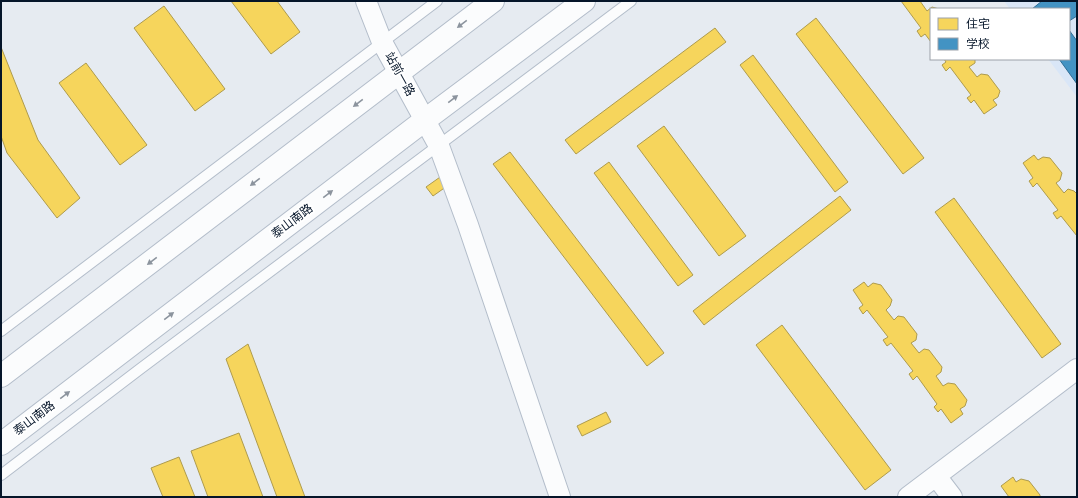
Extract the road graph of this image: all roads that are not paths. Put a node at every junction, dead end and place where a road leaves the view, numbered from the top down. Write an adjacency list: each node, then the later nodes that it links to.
1 (366, 1): 6 (street, 站前一路)
2 (437, 1): 6 (lane)
3 (493, 1): 7 (street, one-way to 7)
4 (584, 1): 8 (street, 泰山南路, one-way to 4)
5 (631, 1): 9 (lane)
6 (382, 42): 7 (street, 站前一路); 10 (lane)
7 (398, 72): 8 (street, 站前一路); 12 (street, one-way to 12)
8 (425, 120): 9 (street, 站前一路); 13 (street, 泰山南路, one-way to 8)
9 (438, 146): 14 (lane); 16 (street, 站前一路)
10 (1, 331)
11 (1077, 368): 15 (street)
12 (1, 376)
13 (1, 444)
14 (1, 475)
15 (936, 476): 17 (street); 18 (street)
16 (560, 497)
17 (908, 497)
18 (952, 497)

